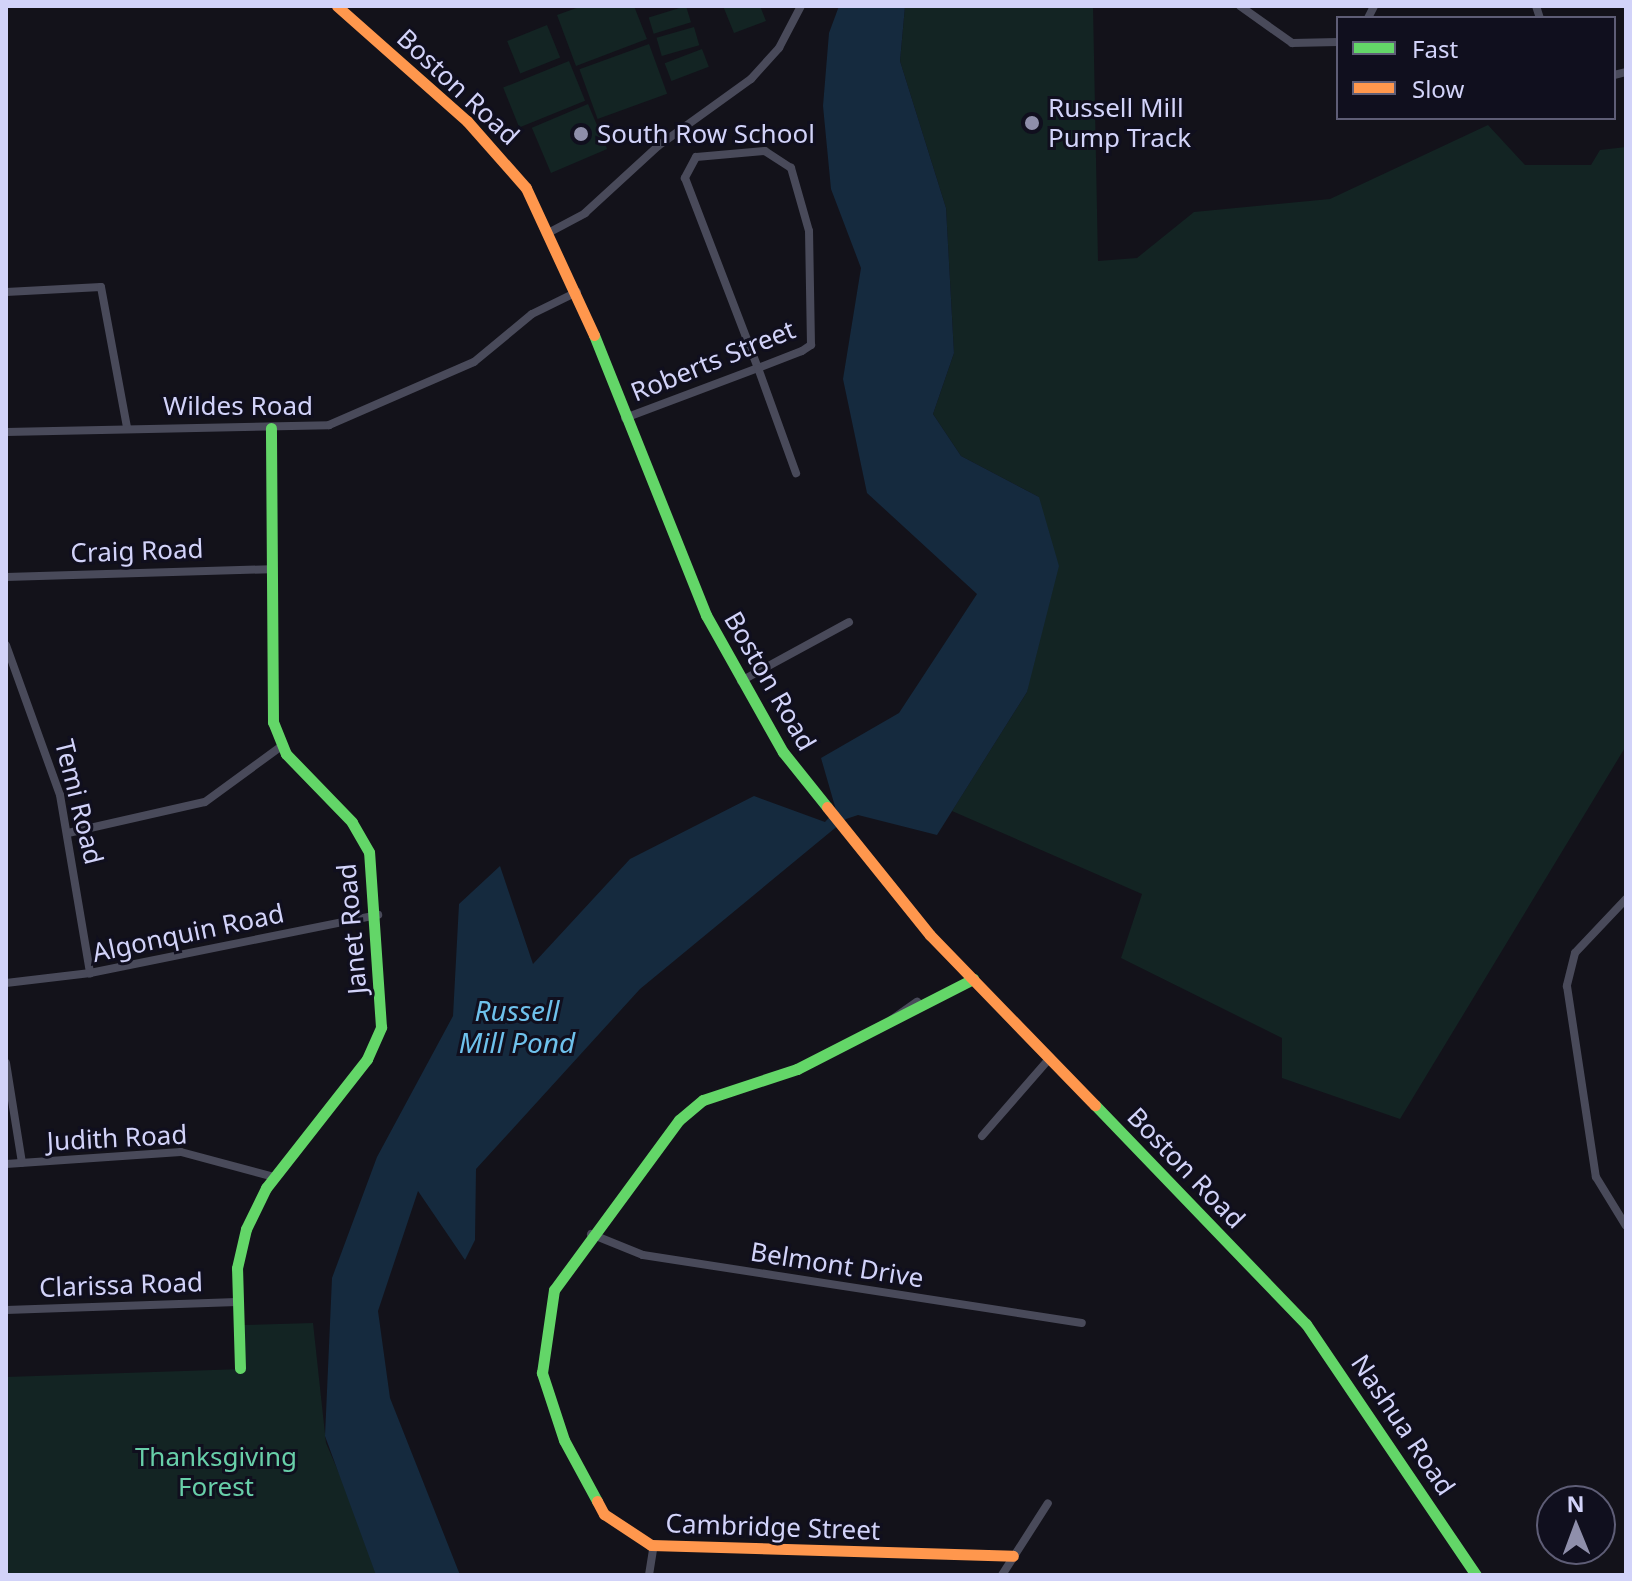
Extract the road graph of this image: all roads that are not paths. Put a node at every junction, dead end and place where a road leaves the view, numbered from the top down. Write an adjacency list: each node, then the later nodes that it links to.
1 (337, 6): 5 (street, Boston Road)
2 (801, 6): 5 (street)
3 (1240, 6): 4 (street)
4 (1336, 42)
5 (550, 232): 7 (street, Boston Road)
6 (6, 292): 10 (street)
7 (577, 292): 9 (street, Boston Road); 11 (street, Wildes Road)
8 (758, 368): 8 (street, Roberts Street); 9 (street, Roberts Street); 13 (street)
9 (625, 418): 18 (street, Boston Road)
10 (127, 427): 11 (street, Wildes Road); 12 (street, Wildes Road)
11 (271, 428): 14 (street, Janet Road)
12 (6, 432)
13 (796, 473)
14 (270, 569): 15 (street, Craig Road); 19 (street, Janet Road)
15 (6, 577)
16 (849, 622): 18 (street)
17 (6, 645): 20 (street, Temi Road)
18 (741, 681): 24 (street, Boston Road)
19 (283, 745): 20 (street); 22 (street, Janet Road)
20 (68, 833): 23 (street, Temi Road)
21 (1626, 899): 32 (street)
22 (378, 915): 23 (street, Algonquin Road); 31 (street, Janet Road)
23 (90, 973): 25 (street, Algonquin Road)
24 (973, 979): 26 (street, Boston Road); 33 (street, Cambridge Street)
25 (6, 983)
26 (1049, 1059): 28 (street); 35 (street, Boston Road)
27 (6, 1063): 29 (street)
28 (982, 1136)
29 (22, 1163): 30 (street, Judith Road); 31 (street, Judith Road)
30 (6, 1164)
31 (274, 1177): 34 (street, Janet Road)
32 (1626, 1226)
33 (590, 1234): 37 (street, Belmont Drive); 40 (street, Cambridge Street)
34 (237, 1302): 36 (street, Clarissa Road); 38 (street, Janet Road)
35 (1288, 1303): 44 (street, Nashua Road)
36 (6, 1310)
37 (1082, 1323)
38 (240, 1368)
39 (1048, 1503): 41 (street)
40 (654, 1545): 41 (street, Cambridge Street); 42 (street)
41 (1013, 1556): 43 (street)
42 (649, 1575)
43 (1002, 1575)
44 (1476, 1575)

